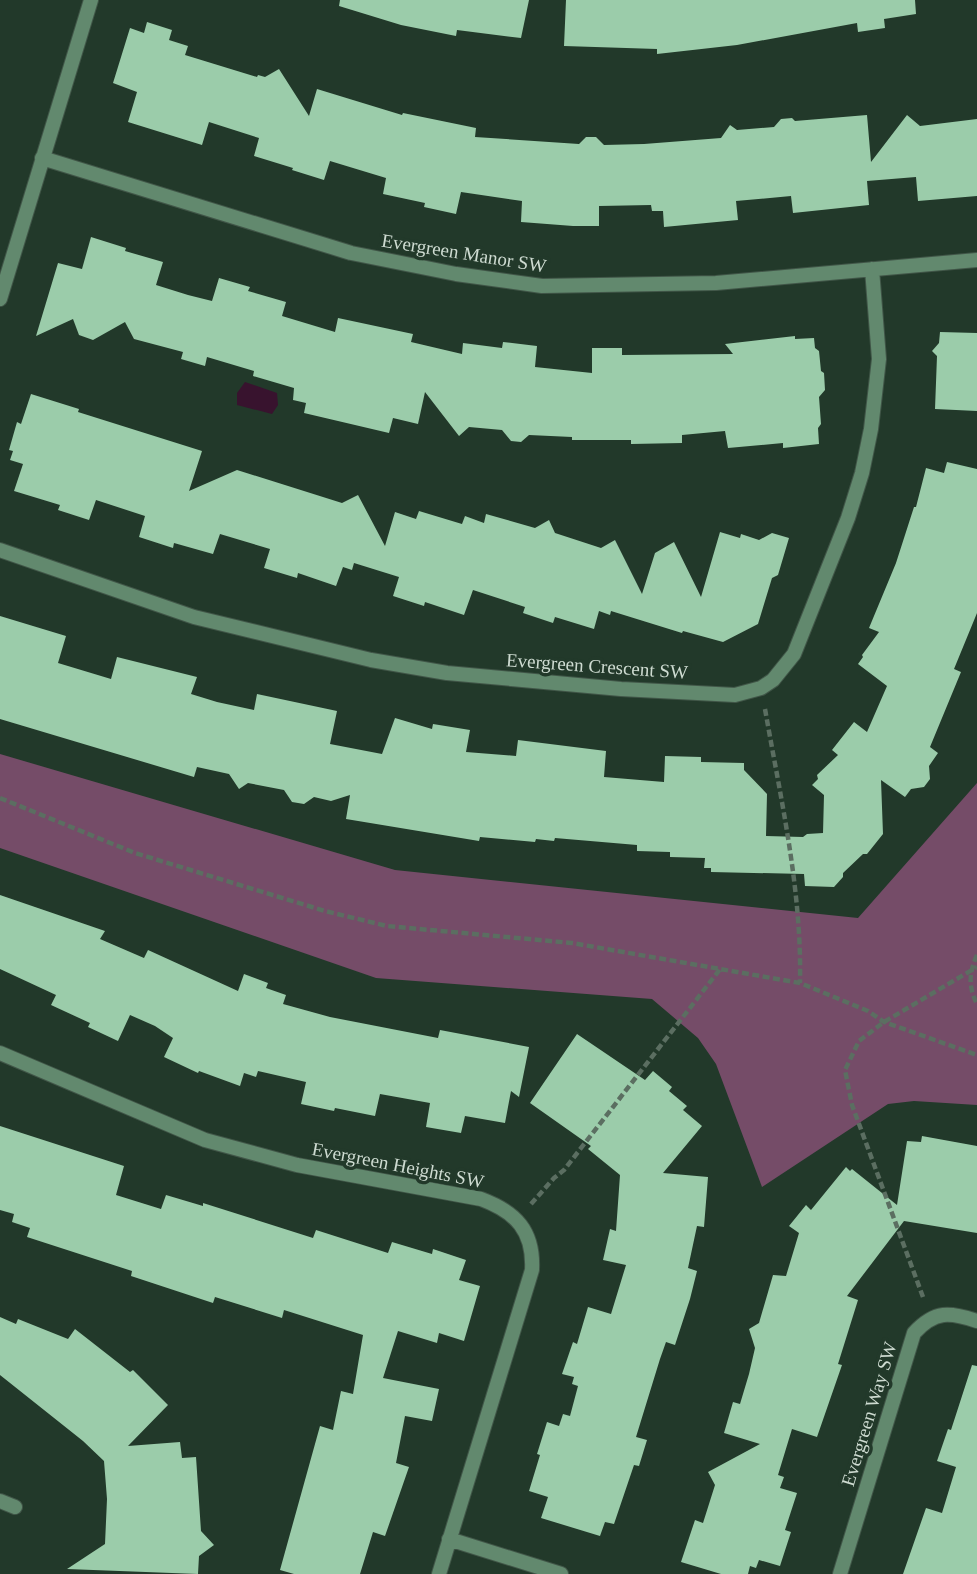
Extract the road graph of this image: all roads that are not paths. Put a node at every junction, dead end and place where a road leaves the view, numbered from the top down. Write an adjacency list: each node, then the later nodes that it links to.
1 (91, 0): 2 (street)
2 (42, 158): 4 (street, Evergreen Manor SW); 5 (street)
3 (977, 260): 4 (street, Evergreen Manor SW)
4 (872, 269): 6 (street, Evergreen Crescent SW)
5 (0, 299)
6 (0, 550)
7 (0, 1053): 11 (street, Evergreen Heights SW)
8 (977, 1321): 14 (street, Evergreen Way SW)
9 (0, 1501): 10 (street)
10 (15, 1507)
11 (449, 1539): 12 (street); 13 (street)
12 (439, 1574)
13 (561, 1574)
14 (840, 1574)

